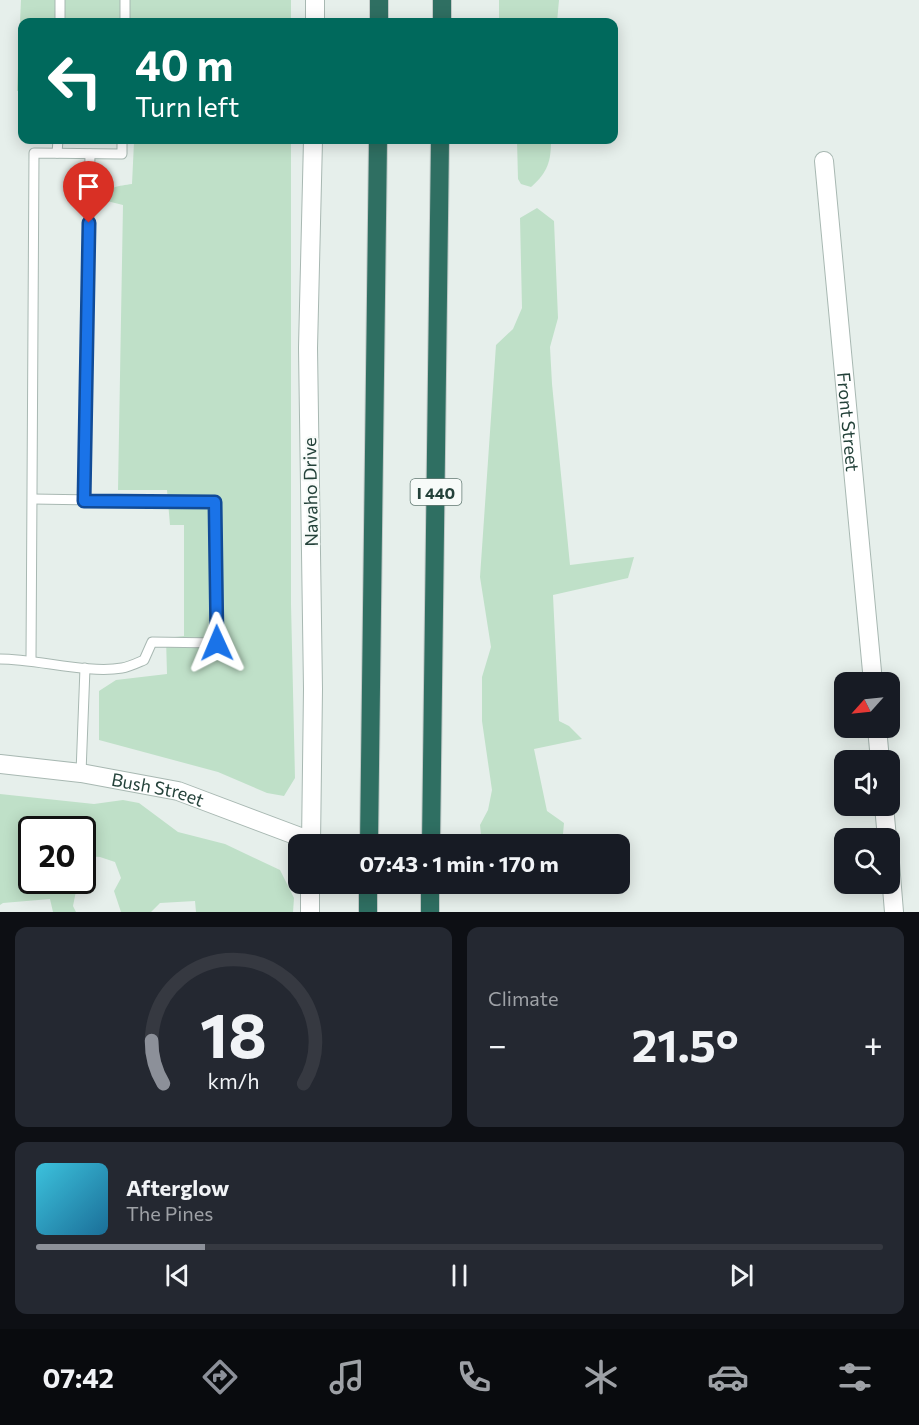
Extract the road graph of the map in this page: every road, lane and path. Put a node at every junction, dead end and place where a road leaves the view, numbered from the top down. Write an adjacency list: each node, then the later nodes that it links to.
1 (60, 0): 6 (lane)
2 (125, 0): 7 (lane)
3 (315, 0): 8 (street)
4 (379, 0): 9 (highway)
5 (442, 0): 10 (highway)
6 (60, 18)
7 (125, 18)
8 (315, 18)
9 (379, 18)
10 (442, 18)
11 (58, 144): 16 (lane)
12 (122, 144): 17 (lane)
13 (313, 144): 28 (street, Navaho Drive)
14 (378, 144): 29 (highway)
15 (440, 144): 30 (highway, I 440)
16 (57, 153): 17 (lane); 19 (lane)
17 (90, 154): 20 (lane)
18 (824, 161): 24 (street, Front Street)
19 (33, 499): 20 (lane); 22 (lane)
20 (84, 501): 23 (lane)
21 (0, 659): 22 (lane)
22 (31, 659): 23 (lane)
23 (85, 668): 26 (lane)
24 (872, 672)
25 (0, 764): 26 (street, Bush Street)
26 (81, 773): 27 (street, Bush Street)
27 (288, 834)
28 (311, 834)
29 (369, 834)
30 (431, 834)
31 (310, 894): 35 (street)
32 (368, 894): 36 (highway)
33 (430, 894): 37 (highway)
34 (893, 894): 38 (street)
35 (310, 912)
36 (368, 912)
37 (430, 912)
38 (894, 912)

